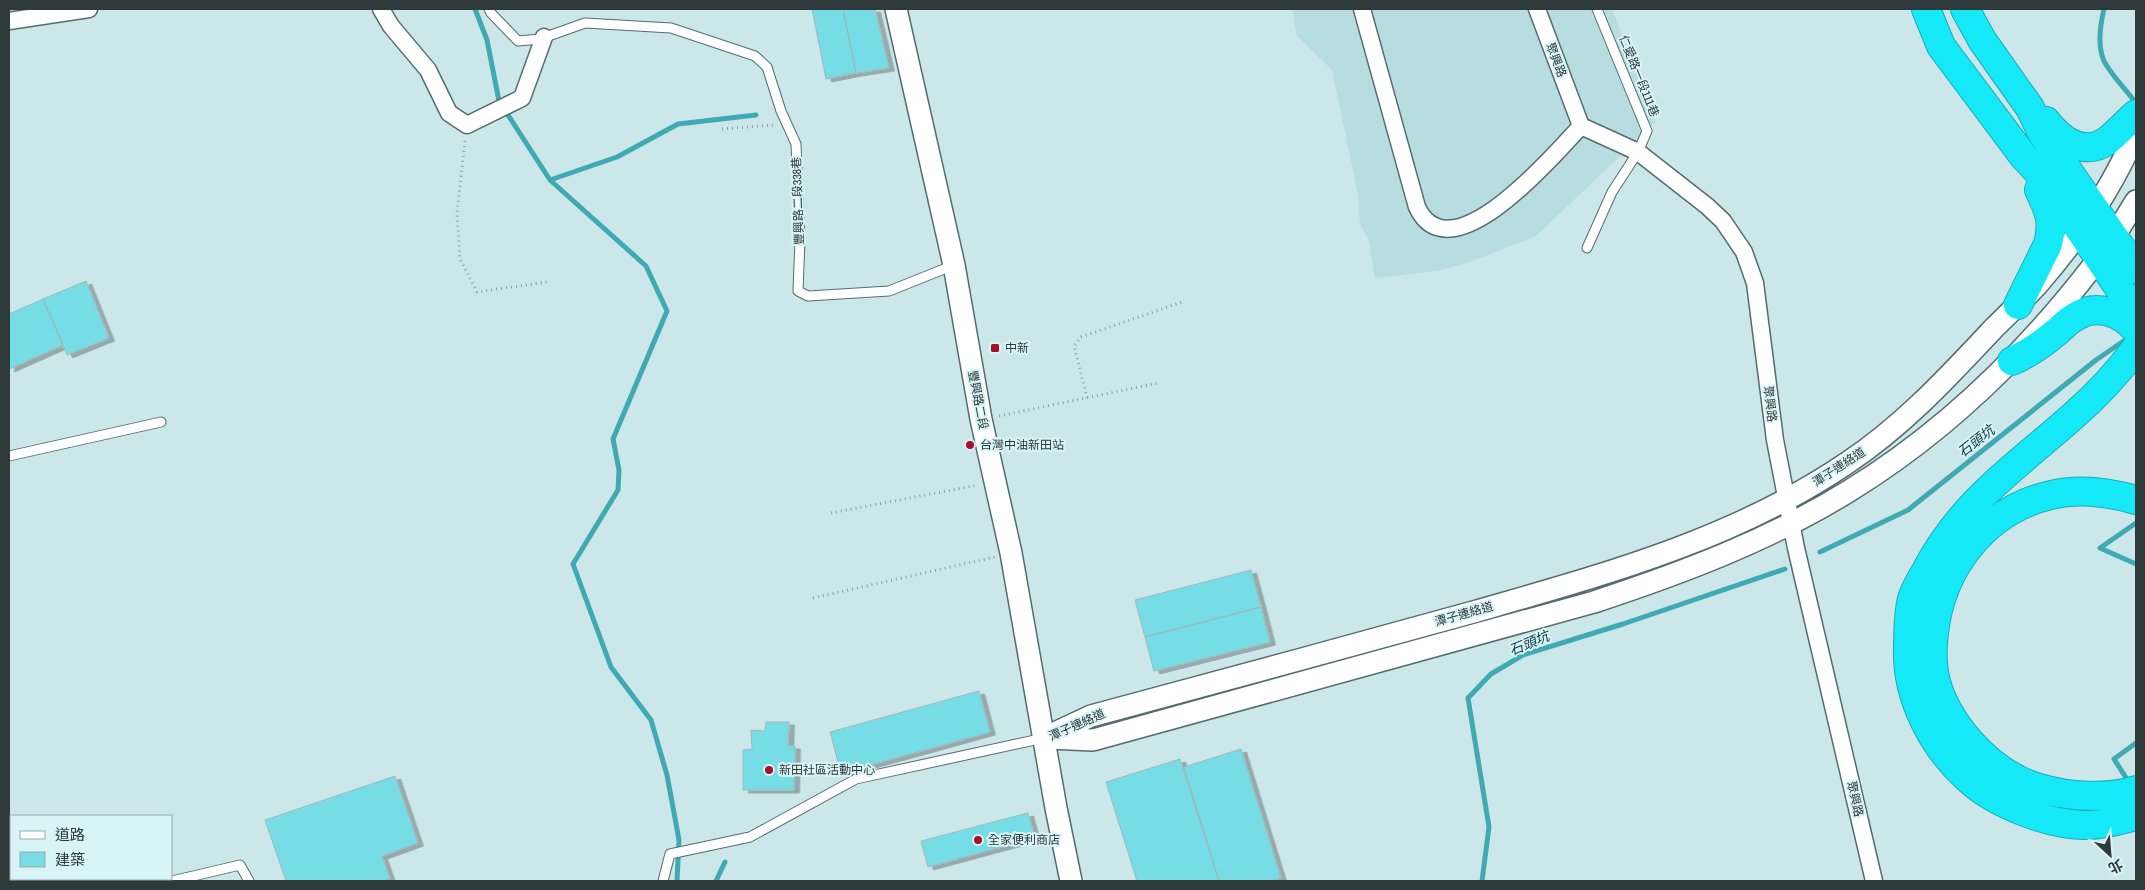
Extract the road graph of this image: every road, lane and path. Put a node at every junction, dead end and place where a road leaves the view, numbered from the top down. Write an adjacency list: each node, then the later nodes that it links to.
1 (89, 9): 10 (street)
2 (381, 9): 15 (street)
3 (489, 9): 11 (lane, 豐興路二段338巷)
4 (896, 9): 25 (street, 豐興路二段)
5 (1362, 9): 16 (street)
6 (1537, 9): 16 (street, 聚興路)
7 (1597, 9): 19 (lane, 仁愛路一段111巷)
8 (1926, 9): 20 (highway)
9 (1965, 9): 12 (highway)
10 (9, 21)
11 (544, 37): 14 (lane, 豐興路二段338巷); 15 (street)
12 (2030, 108): 13 (highway); 22 (highway)
13 (2136, 114)
14 (788, 124): 17 (path); 25 (lane, 豐興路二段338巷)
15 (467, 125): 27 (path)
16 (1581, 126): 19 (street, 聚興路)
17 (722, 128)
18 (2136, 132): 22 (street, 潭子連絡道)
19 (1638, 152): 23 (lane, 仁愛路一段111巷); 40 (street, 聚興路)
20 (2024, 157): 22 (highway); 29 (highway)
21 (2136, 201): 24 (street, 潭子連絡道)
22 (2088, 222): 24 (highway); 29 (street, 潭子連絡道)
23 (1587, 248)
24 (2106, 248): 26 (highway); 30 (highway); 33 (street, 潭子連絡道)
25 (954, 265): 36 (street, 豐興路二段)
26 (2136, 269)
27 (547, 282)
28 (1182, 302): 35 (path)
29 (2018, 305): 40 (street, 潭子連絡道)
30 (2136, 313)
31 (2136, 330): 33 (highway)
32 (2136, 348): 48 (highway)
33 (2012, 361): 43 (street, 潭子連絡道)
34 (1158, 383): 35 (path)
35 (1087, 398): 36 (path)
36 (981, 419): 39 (street, 豐興路二段)
37 (161, 422): 38 (lane)
38 (9, 456)
39 (996, 482): 42 (path); 44 (street, 豐興路二段)
40 (1787, 499): 43 (street, 聚興路); 46 (street, 潭子連絡道)
41 (2136, 500): 47 (highway)
42 (831, 513)
43 (1792, 523): 46 (street, 潭子連絡道); 53 (street, 聚興路)
44 (1011, 553): 45 (path); 46 (street, 豐興路二段)
45 (812, 598)
46 (1044, 738): 51 (lane); 52 (street, 豐興路二段)
47 (2136, 790)
48 (2136, 816)
49 (172, 881): 50 (lane)
50 (249, 881)
51 (662, 881)
52 (1071, 881)
53 (1874, 881)

